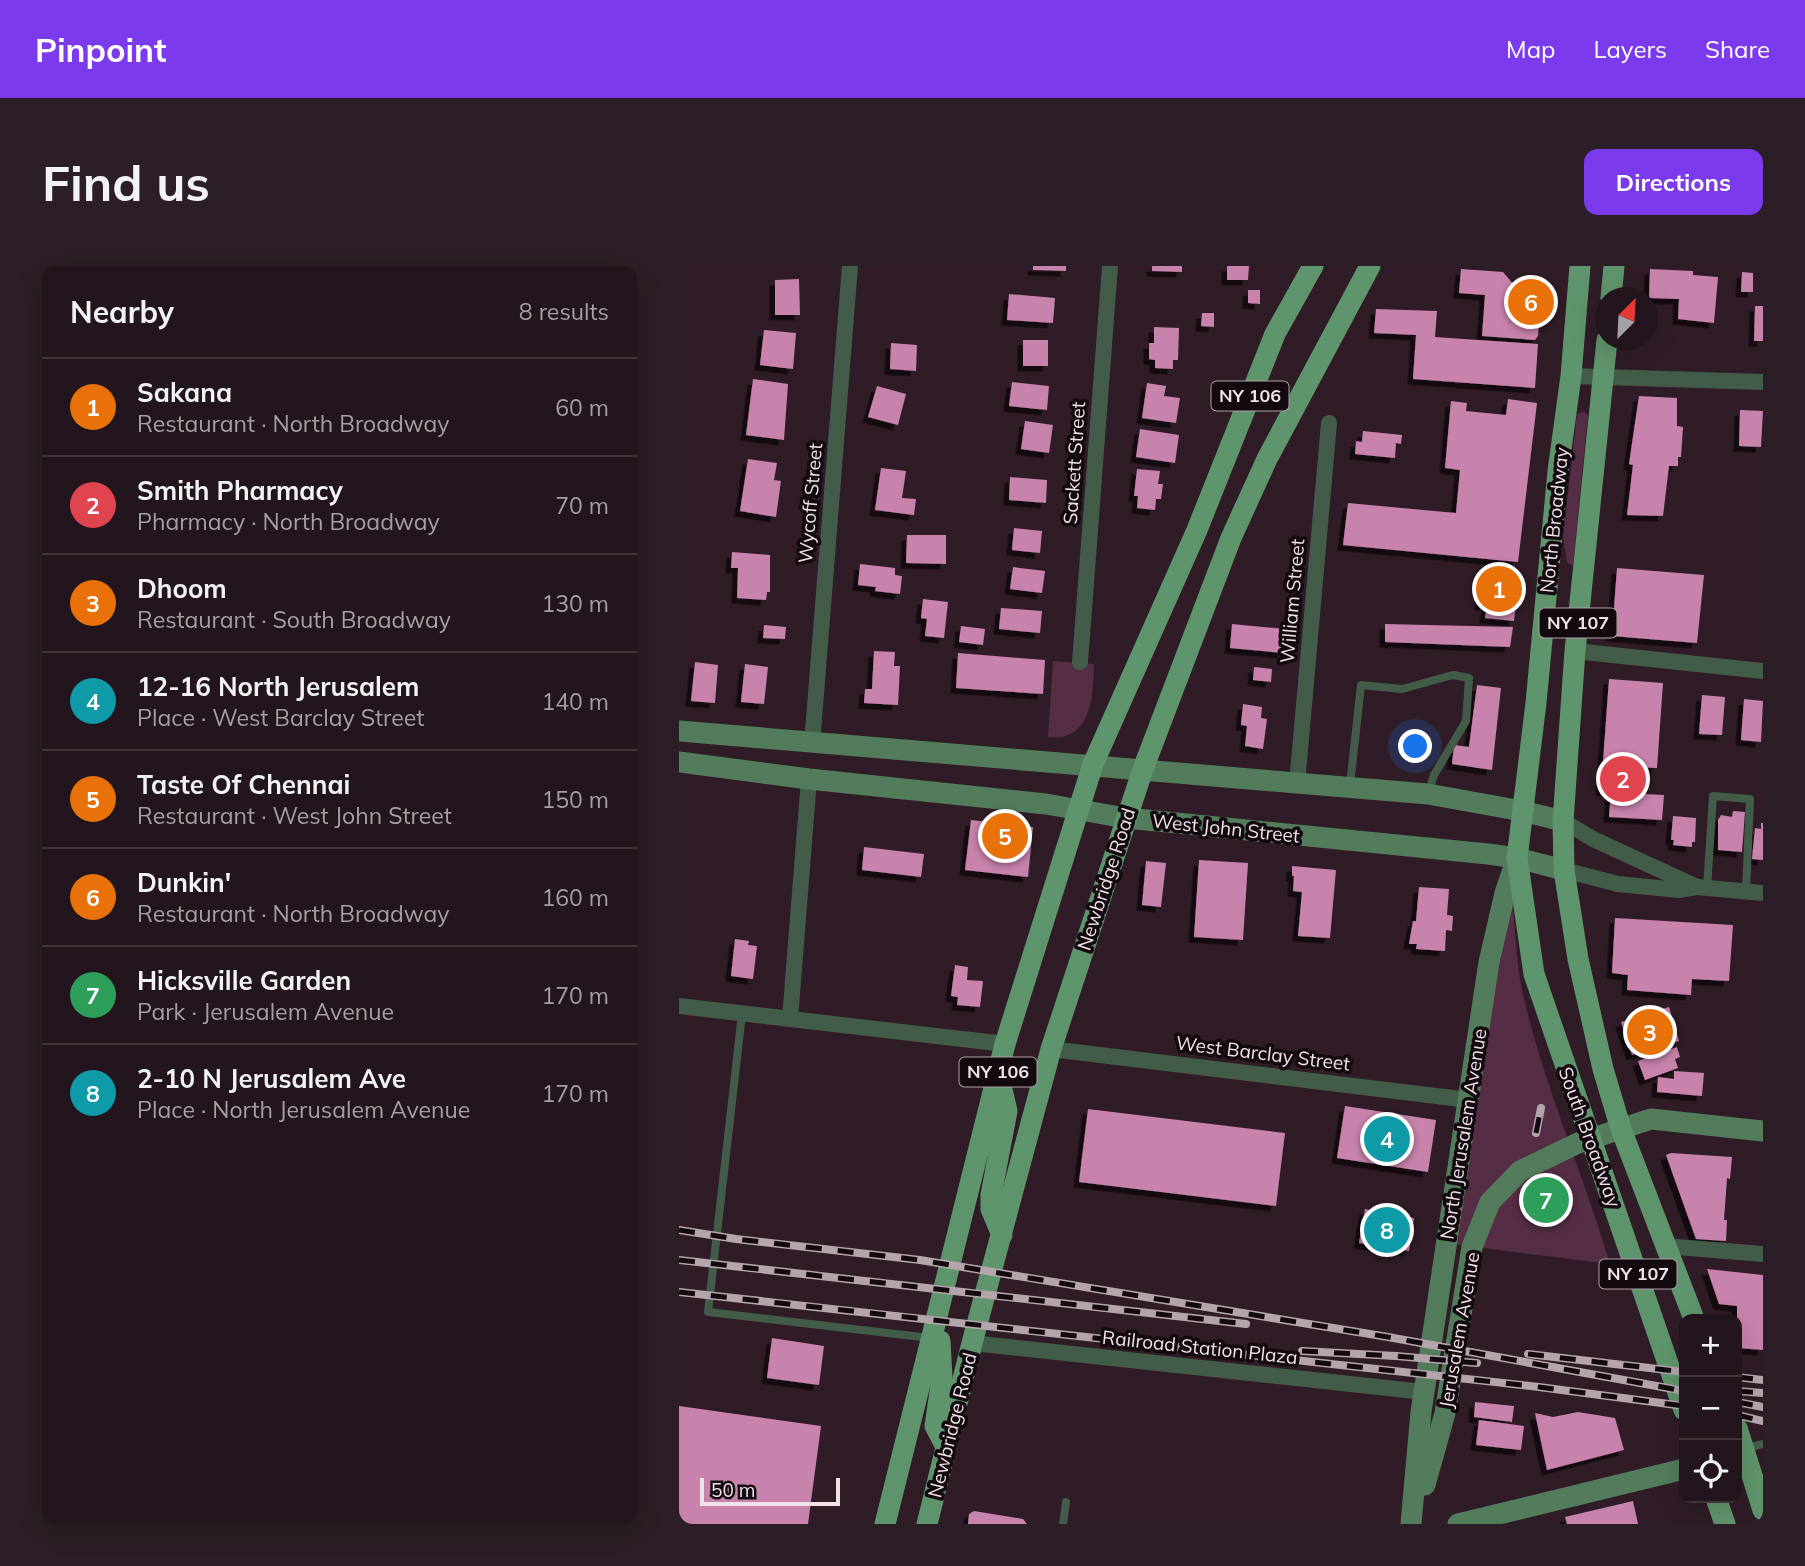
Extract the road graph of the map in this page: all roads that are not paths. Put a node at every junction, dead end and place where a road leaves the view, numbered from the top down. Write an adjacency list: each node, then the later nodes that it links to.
1 (850, 266): 17 (street, Wycoff Street)
2 (1110, 266): 14 (street, Sackett Street)
3 (1313, 266): 19 (main road, NY 106)
4 (1580, 266): 9 (main road, North Broadway / NY 107)
5 (1614, 266): 7 (main road)
6 (1365, 271): 20 (main road, Newbridge Road / NY 106)
7 (1612, 287)
8 (1606, 350): 10 (main road, North Broadway / NY 107)
9 (1570, 376): 10 (street); 26 (main road, North Broadway / NY 107)
10 (1603, 376): 11 (street); 13 (main road, North Broadway / NY 107)
11 (1763, 382)
12 (1329, 423): 22 (street, William Street)
13 (1575, 652): 15 (street); 28 (main road, North Broadway / NY 107)
14 (1080, 662)
15 (1763, 671)
16 (679, 731): 17 (main road)
17 (812, 744): 19 (main road)
18 (679, 762): 21 (main road, West John Street)
19 (1093, 764): 20 (main road); 25 (main road, NY 106)
20 (1143, 769): 22 (main road); 27 (main road, Newbridge Road / NY 106)
21 (809, 779): 25 (main road, West John Street); 36 (street)
22 (1297, 783): 23 (main road)
23 (1350, 788): 24 (main road); 24 (lane)
24 (1428, 794): 26 (main road)
25 (1078, 810): 27 (main road, West John Street); 37 (main road, NY 106)
26 (1522, 811): 28 (main road); 29 (main road, North Broadway / NY 107)
27 (1126, 818): 29 (main road, West John Street); 38 (main road, Newbridge Road / NY 106)
28 (1563, 821): 30 (main road, North Broadway / NY 107); 31 (street)
29 (1517, 858): 30 (main road, West John Street); 40 (main road, North Jerusalem Avenue); 43 (main road, South Broadway / NY 107)
30 (1564, 870): 31 (street); 41 (main road, South Broadway / NY 107)
31 (1702, 887): 32 (street); 32 (lane)
32 (1746, 891): 33 (street)
33 (1763, 893)
34 (679, 1006): 35 (street)
35 (742, 1014): 36 (street); 48 (lane)
36 (790, 1019): 37 (street)
37 (1005, 1044): 39 (main road, NY 106)
38 (1051, 1049): 40 (street, West Barclay Street); 44 (main road, Newbridge Road / NY 106)
39 (997, 1074): 44 (main road); 48 (main road, NY 106)
40 (1469, 1100): 51 (main road, North Jerusalem Avenue)
41 (1621, 1129): 42 (main road, Jerusalem Avenue); 43 (main road, Jerusalem Avenue); 45 (main road, South Broadway / NY 107)
42 (1763, 1131)
43 (1592, 1138): 50 (main road, South Broadway / NY 107); 61 (main road, Jerusalem Avenue)
44 (1002, 1235): 49 (main road, Newbridge Road / NY 106)
45 (1665, 1246): 46 (street); 47 (main road, South Broadway / NY 107)
46 (1763, 1254)
47 (1692, 1314)
48 (933, 1338): 53 (main road); 58 (main road, NY 106)
49 (972, 1343): 51 (street, Railroad Station Plaza); 53 (main road, Newbridge Road / NY 106)
50 (1679, 1395)
51 (1423, 1402): 61 (main road, Jerusalem Avenue)
52 (1747, 1440): 57 (main road)
53 (946, 1447): 59 (main road, Newbridge Road / NY 106)
54 (1679, 1470): 62 (main road)
55 (1066, 1502): 60 (lane)
56 (1718, 1503): 63 (main road)
57 (1763, 1510)
58 (885, 1524)
59 (927, 1524)
60 (1063, 1524)
61 (1412, 1524)
62 (1458, 1524)
63 (1725, 1524)

